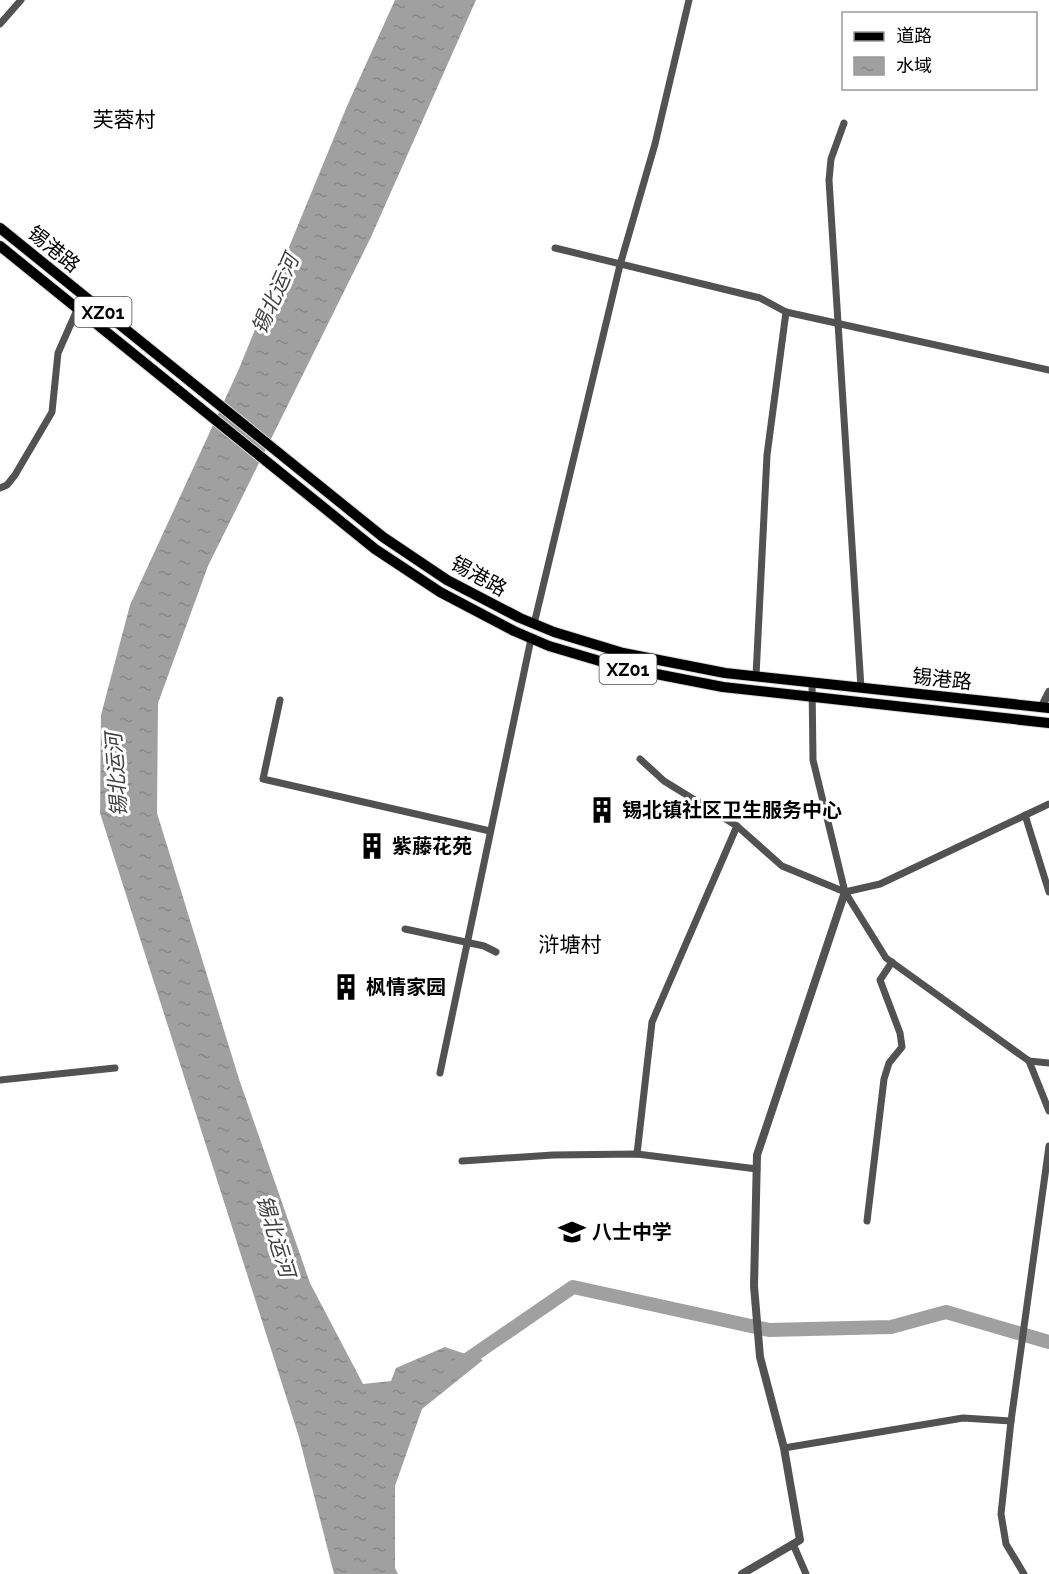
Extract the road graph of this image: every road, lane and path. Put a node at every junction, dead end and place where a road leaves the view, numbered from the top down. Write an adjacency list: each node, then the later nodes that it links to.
1 (21, 0): 3 (street)
2 (689, 0): 8 (street)
3 (0, 24)
4 (844, 123): 11 (street)
5 (0, 228): 14 (main road, 锡港路 / XZ01)
6 (0, 246): 9 (main road, 锡港路 / XZ01)
7 (555, 248): 8 (street)
8 (620, 265): 10 (street); 14 (street)
9 (77, 310): 13 (street); 15 (main road, 锡港路 / XZ01)
10 (786, 312): 11 (street); 16 (street)
11 (839, 323): 12 (street); 18 (street)
12 (1049, 370)
13 (0, 488)
14 (534, 624): 16 (main road, 锡港路 / XZ01)
15 (531, 639): 20 (main road, 锡港路 / XZ01); 28 (street)
16 (756, 676): 17 (main road, 锡港路 / XZ01)
17 (812, 682): 18 (main road, 锡港路 / XZ01); 20 (street)
18 (861, 688): 22 (main road, 锡港路 / XZ01)
19 (1049, 692): 22 (street)
20 (810, 695): 23 (main road, 锡港路 / XZ01); 29 (street)
21 (280, 700): 28 (street)
22 (1045, 708)
23 (1049, 723)
24 (640, 759): 27 (street)
25 (1049, 804): 26 (street)
26 (1025, 815): 29 (street); 30 (street)
27 (737, 826): 29 (street); 42 (street)
28 (490, 831): 32 (street)
29 (845, 892): 34 (street); 44 (street)
30 (1049, 892)
31 (405, 929): 32 (street)
32 (466, 942): 33 (street); 38 (street)
33 (496, 952)
34 (892, 962): 35 (street); 45 (street)
35 (1029, 1061): 36 (street); 40 (street)
36 (1049, 1064)
37 (115, 1068): 39 (street)
38 (440, 1072)
39 (0, 1080)
40 (1049, 1111)
41 (1049, 1146): 46 (street)
42 (637, 1154): 43 (street); 44 (street)
43 (462, 1161)
44 (758, 1169): 47 (street)
45 (867, 1221)
46 (1011, 1421): 47 (street); 51 (street)
47 (784, 1448): 48 (street)
48 (794, 1544): 49 (street); 50 (street)
49 (742, 1574)
50 (806, 1574)
51 (1024, 1574)

